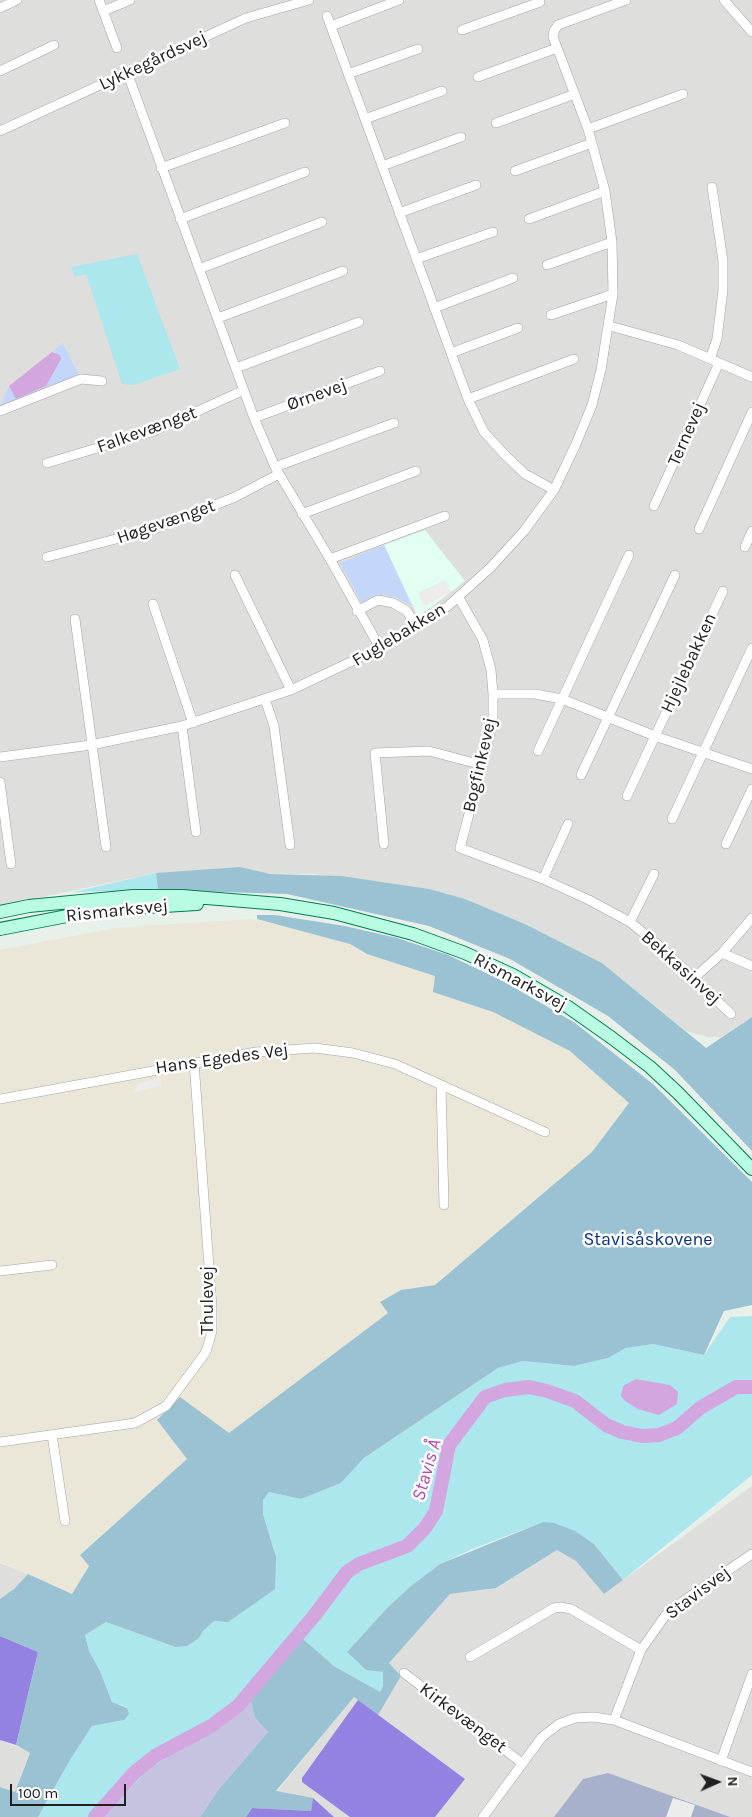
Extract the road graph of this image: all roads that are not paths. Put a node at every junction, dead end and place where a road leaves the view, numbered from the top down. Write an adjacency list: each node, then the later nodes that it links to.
1 (17, 0): 9 (street)
2 (99, 0): 10 (street)
3 (130, 0): 10 (street)
4 (309, 0): 21 (street, Lykkegårdsvej)
5 (400, 0): 13 (street)
6 (626, 0): 18 (street, Fuglebakken)
7 (724, 0): 15 (street)
8 (540, 1): 11 (street); 14 (street)
9 (0, 8)
10 (103, 10): 17 (street)
11 (544, 12)
12 (327, 16): 13 (street)
13 (331, 26): 22 (street)
14 (462, 30)
15 (752, 32)
16 (54, 45): 20 (street)
17 (117, 48)
18 (557, 48): 23 (street); 25 (street, Fuglebakken)
19 (418, 49): 22 (street)
20 (0, 70)
21 (127, 72): 31 (street, Lykkegårdsvej); 35 (street)
22 (348, 74): 27 (street)
23 (478, 77)
24 (442, 91): 27 (street)
25 (574, 94): 29 (street); 30 (street, Fuglebakken)
26 (684, 94): 30 (street)
27 (365, 119): 34 (street)
28 (285, 123): 35 (street)
29 (496, 123)
30 (588, 129): 33 (street, Fuglebakken)
31 (0, 131)
32 (462, 137): 34 (street)
33 (592, 143): 36 (street); 40 (street, Fuglebakken)
34 (382, 166): 41 (street)
35 (161, 168): 42 (street)
36 (515, 171)
37 (305, 172): 42 (street)
38 (476, 185): 41 (street)
39 (712, 187): 61 (street, Ternevej)
40 (605, 192): 43 (street); 46 (street, Fuglebakken)
41 (399, 213): 47 (street)
42 (180, 219): 49 (street)
43 (529, 219)
44 (322, 222): 49 (street)
45 (493, 232): 47 (street)
46 (612, 242): 48 (street); 52 (street, Fuglebakken)
47 (416, 259): 53 (street)
48 (548, 265)
49 (199, 269): 55 (street)
50 (343, 271): 55 (street)
51 (513, 278): 53 (street)
52 (613, 294): 54 (street); 57 (street, Fuglebakken)
53 (434, 308): 59 (street)
54 (551, 315)
55 (218, 318): 62 (street)
56 (359, 322): 62 (street)
57 (610, 326): 61 (street); 75 (street, Fuglebakken)
58 (518, 328): 59 (street)
59 (451, 352): 67 (street)
60 (574, 359): 67 (street)
61 (715, 361): 64 (street); 76 (street, Ternevej)
62 (236, 368): 66 (street)
63 (380, 371): 70 (street, Ørnevej)
64 (752, 377)
65 (102, 381): 68 (street)
66 (244, 390): 70 (street); 72 (street, Falkevænget)
67 (468, 399): 75 (street)
68 (0, 411)
69 (752, 412): 79 (street)
70 (254, 418): 73 (street)
71 (394, 423): 73 (street)
72 (47, 463)
73 (277, 470): 77 (street); 83 (street, Høgevænget)
74 (416, 470): 77 (street)
75 (554, 490): 88 (street, Fuglebakken)
76 (654, 506)
77 (302, 514): 84 (street)
78 (445, 516): 84 (street)
79 (699, 529)
80 (752, 531): 81 (street)
81 (745, 547)
82 (629, 555): 98 (street)
83 (47, 557)
84 (330, 559): 90 (street)
85 (235, 575): 95 (street)
86 (675, 575): 99 (street)
87 (723, 591): 102 (street, Hjejlebakken)
88 (460, 598): 92 (street, Fuglebakken); 96 (street, Bogfinkevej)
89 (153, 604): 100 (street)
90 (357, 611): 92 (street); 93 (street)
91 (75, 620): 103 (street)
92 (416, 627): 93 (street, Fuglebakken)
93 (380, 648): 95 (street, Fuglebakken)
94 (752, 648): 105 (street)
95 (291, 690): 97 (street, Fuglebakken)
96 (493, 694): 98 (street, Hjejlebakken); 107 (street, Bogfinkevej)
97 (265, 699): 100 (street, Fuglebakken); 118 (street)
98 (562, 699): 99 (street, Hjejlebakken); 104 (street)
99 (608, 717): 102 (street, Hjejlebakken); 109 (street)
100 (194, 723): 101 (street, Fuglebakken)
101 (182, 726): 103 (street, Fuglebakken); 115 (street)
102 (655, 736): 105 (street, Hjejlebakken); 112 (street, Hjejlebakken)
103 (91, 746): 106 (street, Fuglebakken); 119 (street)
104 (538, 751)
105 (703, 752): 108 (street, Hjejlebakken); 113 (street)
106 (0, 757)
107 (482, 765): 116 (street); 120 (street, Bogfinkevej)
108 (752, 769)
109 (581, 775)
110 (0, 782): 121 (street)
111 (752, 789): 117 (street)
112 (627, 796)
113 (672, 819)
114 (568, 824): 123 (street)
115 (196, 832)
116 (384, 844)
117 (726, 844)
118 (290, 846)
119 (106, 847)
120 (460, 848): 123 (street, Bekkasinvej)
121 (11, 864)
122 (654, 874): 127 (street, Bekkasinvej)
123 (543, 879): 127 (street, Bekkasinvej)
124 (235, 902): 125 (main road, Rismarksvej); 128 (main road, Rismarksvej); 137 (main road, Rismarksvej)
125 (0, 912)
126 (752, 918): 129 (street)
127 (630, 922): 131 (street, Bekkasinvej)
128 (0, 929)
129 (722, 952): 130 (street); 131 (street)
130 (752, 966)
131 (694, 978): 132 (street, Bekkasinvej)
132 (731, 1014)
133 (194, 1062): 134 (street, Hans Egedes Vej); 135 (street, Hans Egedes Vej); 141 (street, Thulevej)
134 (441, 1085): 136 (street, Hans Egedes Vej); 138 (street)
135 (0, 1099)
136 (545, 1132)
137 (752, 1169)
138 (444, 1205)
139 (52, 1265): 140 (street)
140 (0, 1271)
141 (52, 1435): 142 (street, Thulevej); 143 (street)
142 (0, 1442)
143 (65, 1521)
144 (752, 1554): 147 (street, Stavisvej)
145 (477, 1642): 146 (street)
146 (482, 1650): 147 (street); 148 (street)
147 (641, 1650): 151 (street, Stavisvej)
148 (470, 1657)
149 (404, 1673): 153 (street, Kirkevænget)
150 (752, 1674): 152 (street)
151 (614, 1720): 152 (street); 153 (street)
152 (721, 1761): 154 (street)
153 (522, 1763): 155 (street)
154 (752, 1772)
155 (483, 1817)

